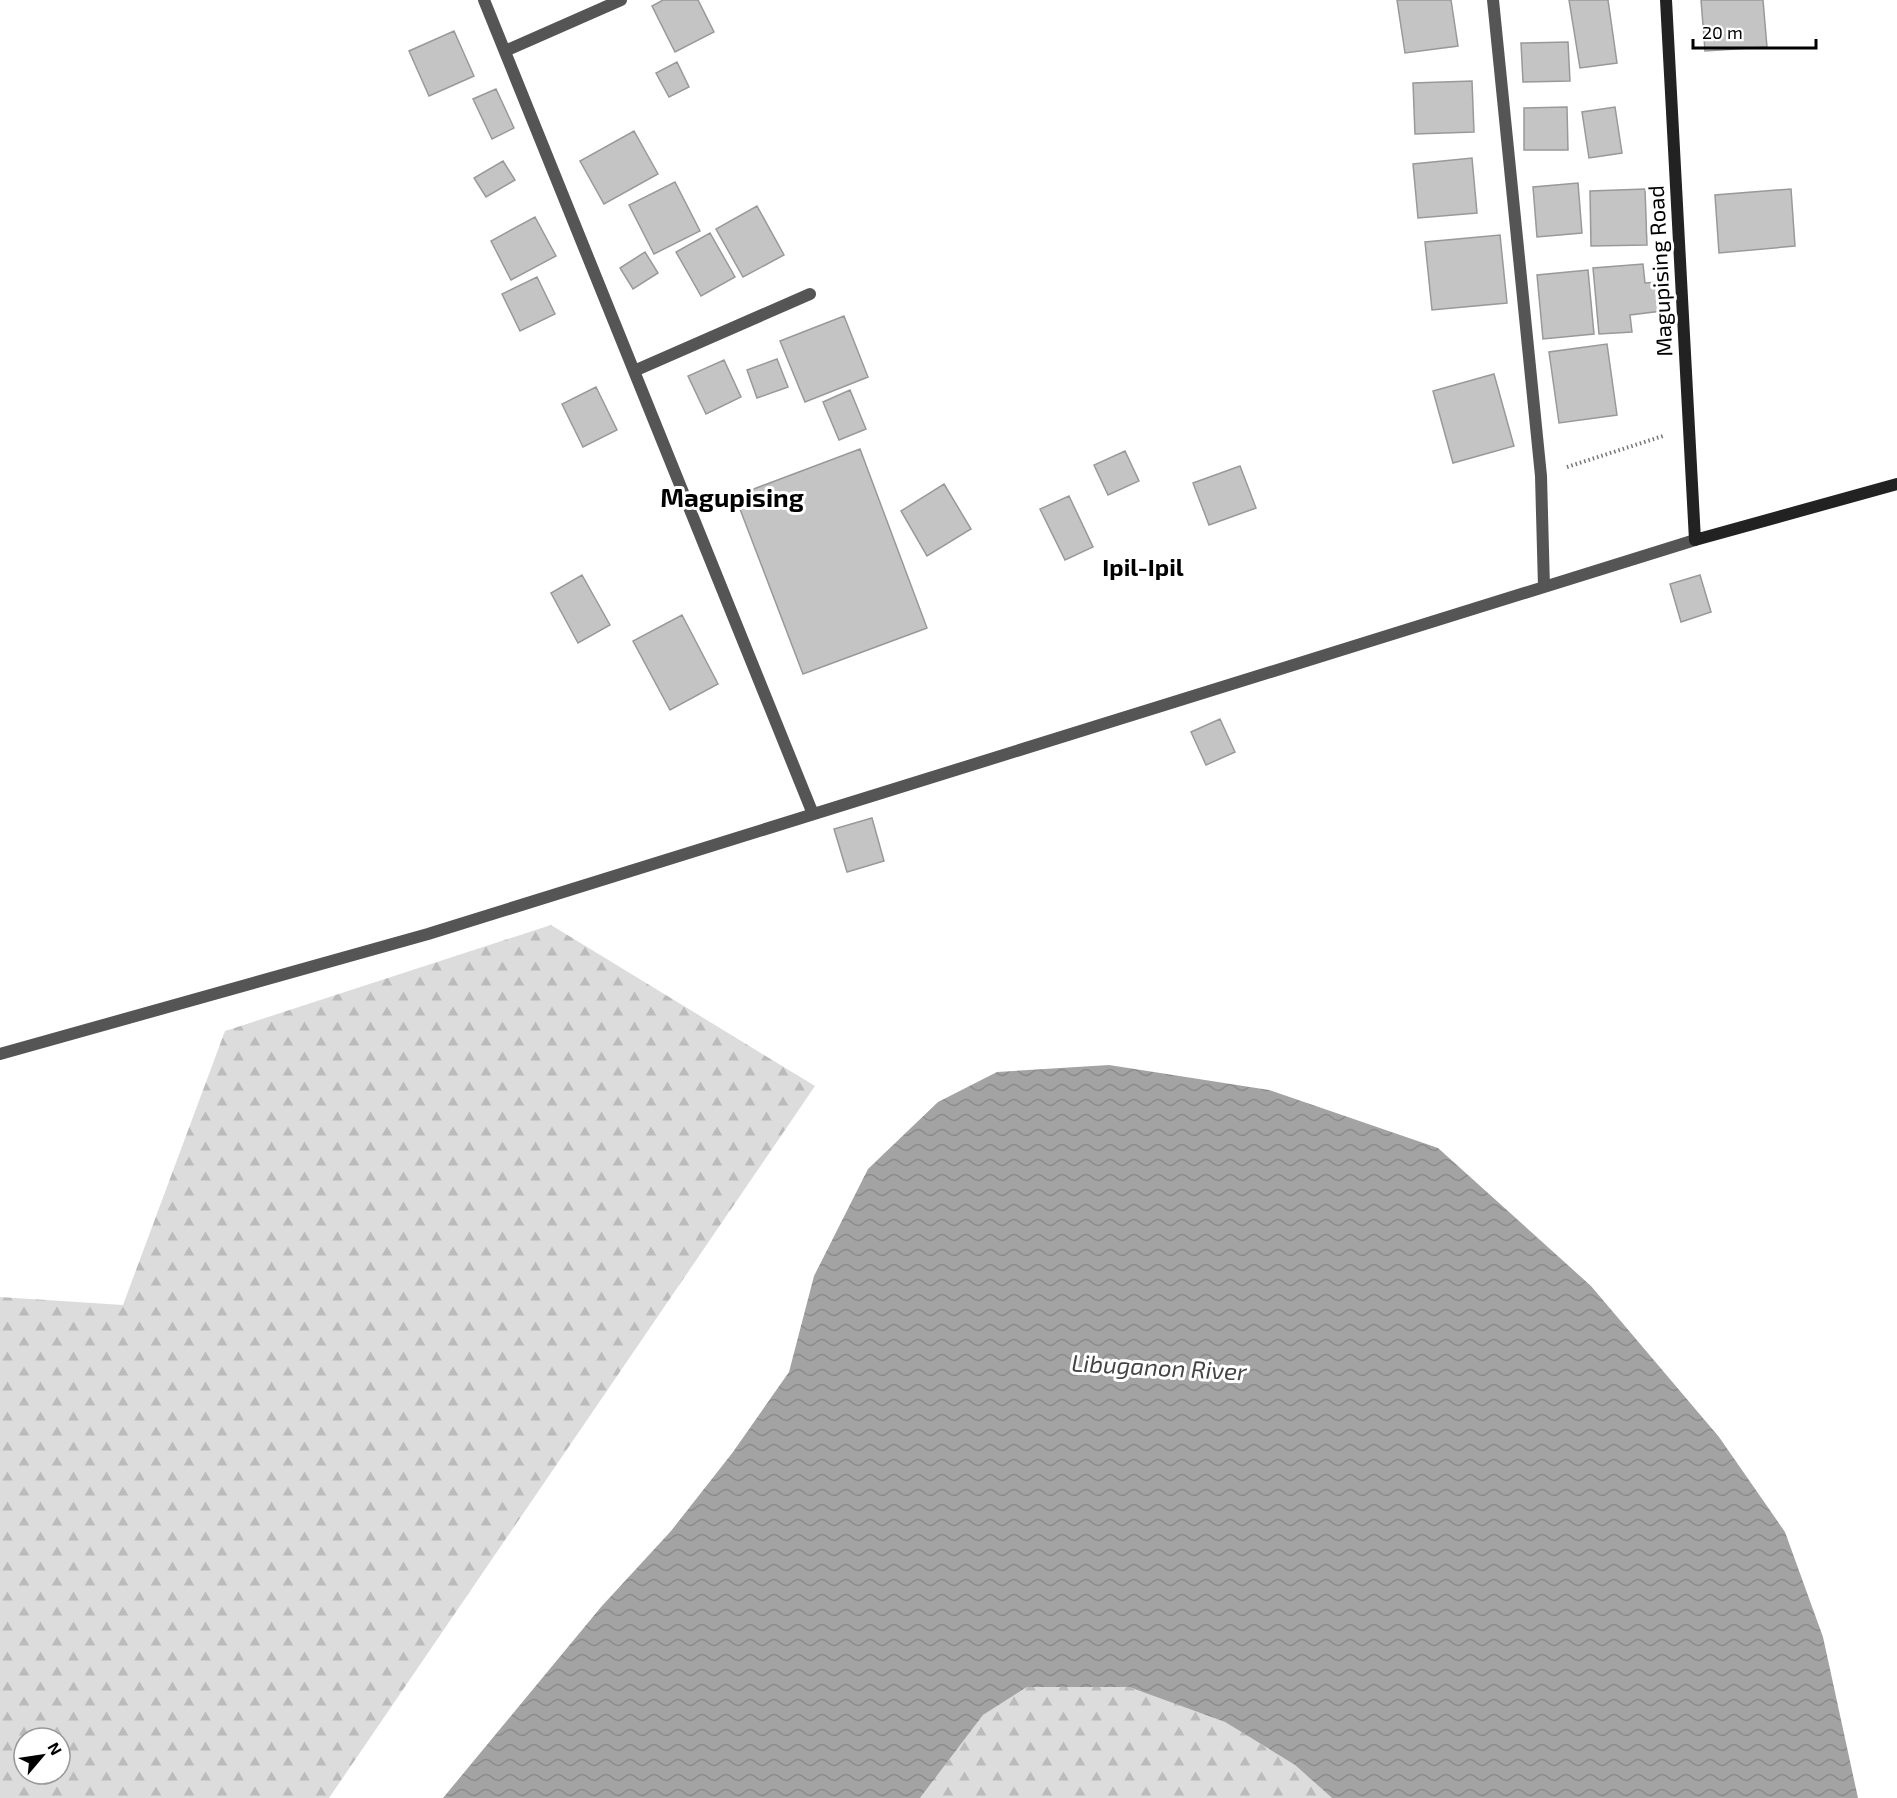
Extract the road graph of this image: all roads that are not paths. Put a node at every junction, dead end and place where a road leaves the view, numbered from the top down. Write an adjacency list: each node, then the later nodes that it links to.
1 (484, 0): 5 (street)
2 (621, 0): 5 (street)
3 (1493, 0): 10 (street)
4 (1666, 0): 9 (street, Magupising Road)
5 (505, 51): 7 (street)
6 (810, 294): 7 (street)
7 (634, 371): 11 (street)
8 (1897, 484): 9 (street)
9 (1695, 540): 10 (street)
10 (1544, 587): 11 (street)
11 (813, 814): 12 (street)
12 (0, 1054)

